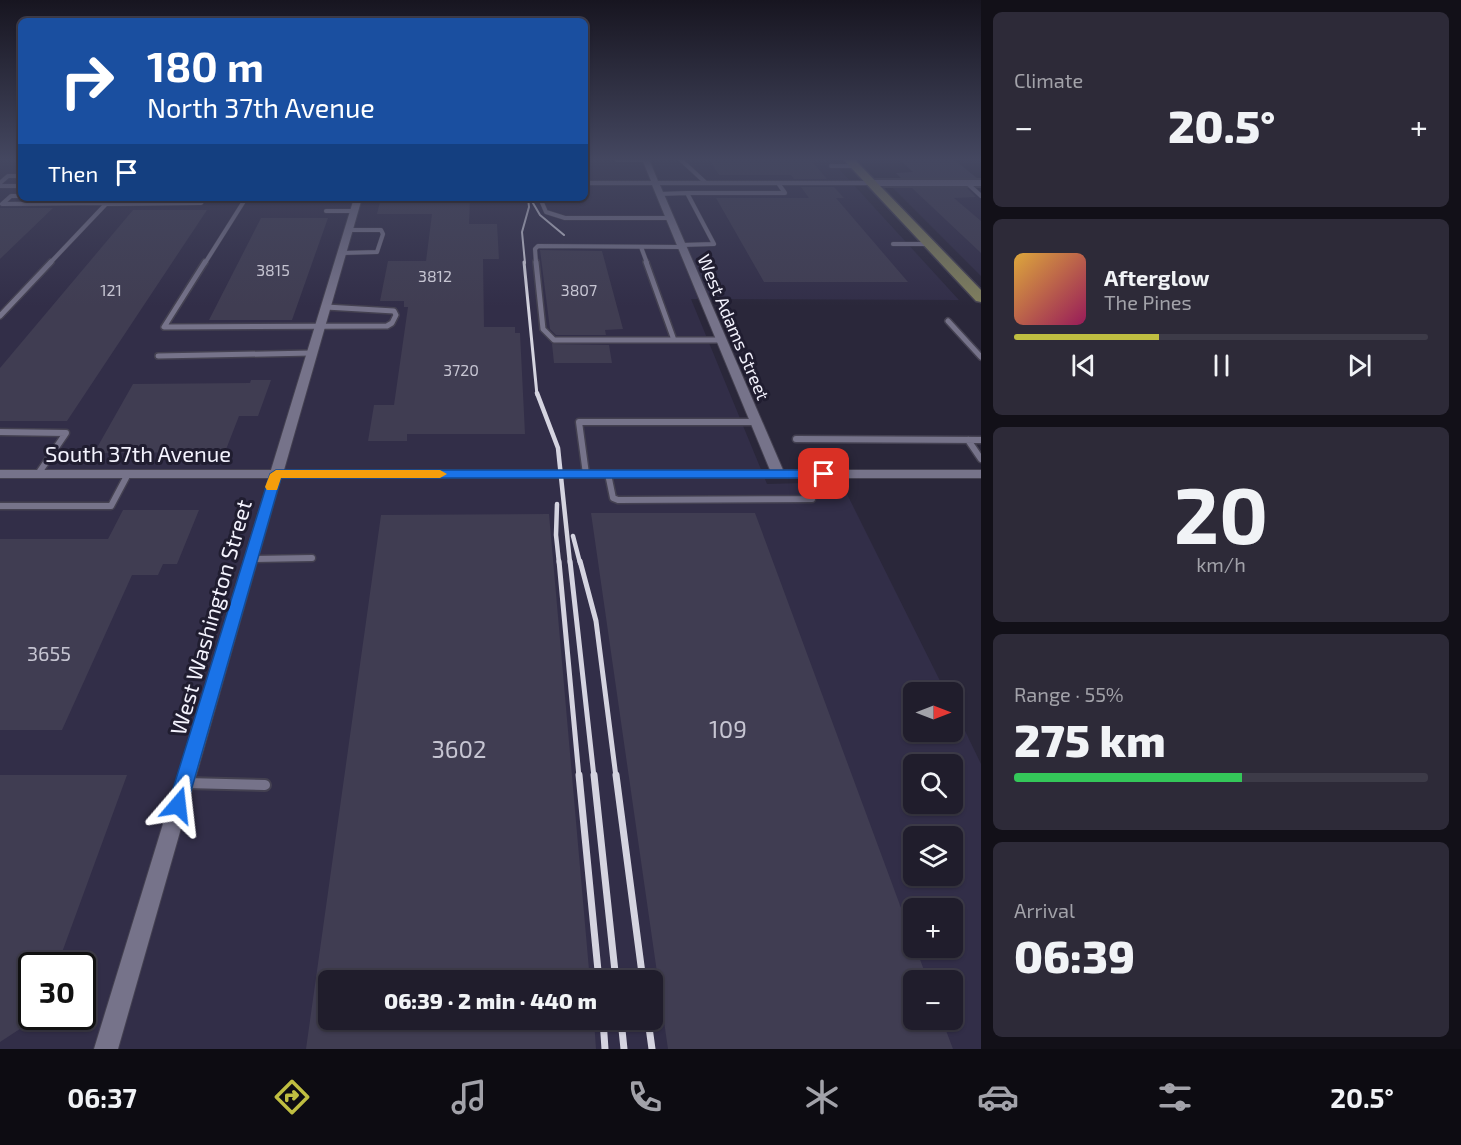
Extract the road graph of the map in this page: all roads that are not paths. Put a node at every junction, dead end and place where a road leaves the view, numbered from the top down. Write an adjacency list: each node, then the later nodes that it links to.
1 (103, 208): 19 (lane)
2 (240, 208): 21 (lane)
3 (339, 208): 9 (lane)
4 (355, 208): 11 (street, West Washington Street)
5 (544, 208): 10 (lane)
6 (665, 208): 10 (street, West Adams Street)
7 (695, 208): 14 (lane)
8 (894, 208): 13 (main road)
9 (326, 211)
10 (670, 218): 14 (street, West Adams Street)
11 (348, 230): 16 (street, West Washington Street); 16 (lane)
12 (893, 244): 13 (lane)
13 (929, 244): 17 (main road)
14 (682, 246): 15 (lane); 23 (street, West Adams Street)
15 (640, 247): 22 (lane); 22 (lane)
16 (342, 253): 18 (street, West Washington Street)
17 (981, 298)
18 (326, 307): 21 (street, West Washington Street); 21 (lane)
19 (0, 316)
20 (948, 321): 26 (lane)
21 (320, 326): 24 (street, West Washington Street)
22 (674, 340): 23 (lane)
23 (722, 340): 27 (street, West Adams Street)
24 (312, 352): 25 (lane); 36 (street, West Washington Street)
25 (159, 356)
26 (981, 357)
27 (756, 422): 37 (lane); 39 (street, West Adams Street)
28 (0, 432): 34 (lane)
29 (796, 439): 30 (lane)
30 (968, 440): 31 (lane); 32 (lane)
31 (981, 440)
32 (981, 459)
33 (0, 474): 34 (street, South 37th Avenue)
34 (38, 474): 35 (street, South 37th Avenue)
35 (128, 474): 36 (street, South 37th Avenue); 42 (lane)
36 (276, 474): 37 (street, South 37th Avenue); 44 (street, West Washington Street)
37 (586, 474): 38 (street, South 37th Avenue)
38 (608, 474): 39 (street, South 37th Avenue); 40 (lane)
39 (778, 474): 40 (street, South 37th Avenue)
40 (801, 474): 41 (street, South 37th Avenue)
41 (981, 474)
42 (0, 506)
43 (312, 558): 44 (lane)
44 (251, 559): 45 (street, West Washington Street)
45 (184, 783): 46 (lane); 47 (street, West Washington Street)
46 (265, 785)
47 (106, 1049)

